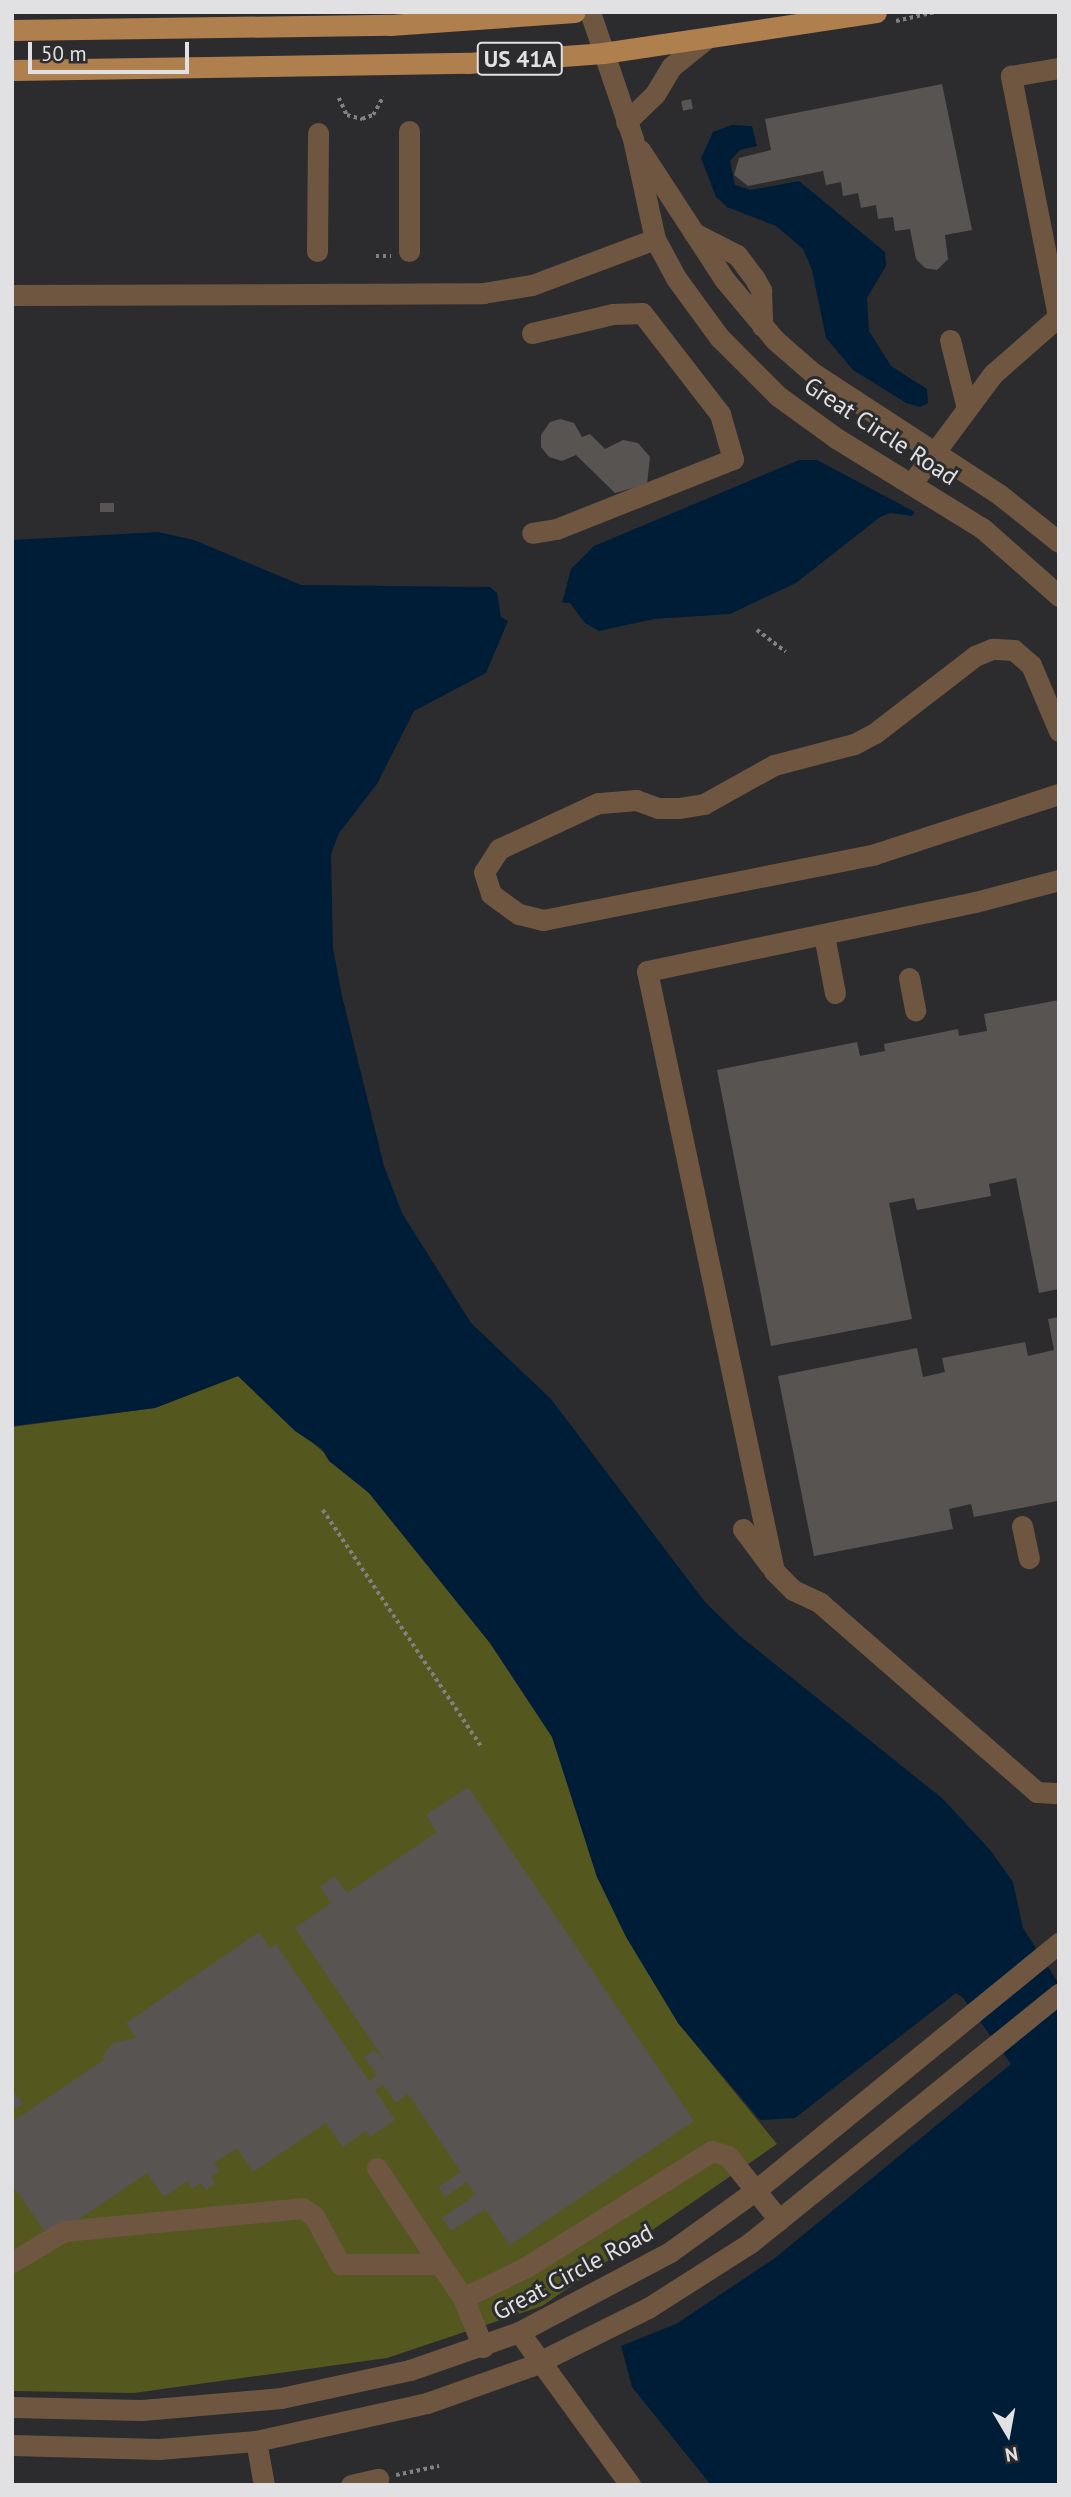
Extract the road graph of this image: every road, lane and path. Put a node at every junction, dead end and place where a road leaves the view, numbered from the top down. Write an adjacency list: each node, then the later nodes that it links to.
1 (575, 12): 4 (main road, US 41A)
2 (590, 12): 6 (street, Great Circle Road)
3 (876, 12): 5 (main road, US 41A)
4 (12, 30)
5 (706, 39): 6 (main road, US 41A); 11 (street)
6 (603, 53): 8 (main road, US 41A); 11 (street, Great Circle Road)
7 (1059, 68): 19 (street)
8 (12, 70)
9 (383, 97): 10 (path)
10 (339, 98)
11 (630, 130): 14 (street, Great Circle Road); 23 (street, Great Circle Road)
12 (409, 131): 16 (street)
13 (318, 133): 15 (street)
14 (655, 239): 18 (street); 24 (street, Great Circle Road)
15 (317, 251)
16 (401, 254): 17 (path)
17 (376, 256)
18 (12, 295)
19 (1059, 316): 22 (street)
20 (532, 332): 25 (street)
21 (950, 340): 22 (street)
22 (967, 408): 23 (street)
23 (934, 453): 24 (street); 26 (street, Great Circle Road)
24 (912, 484): 27 (street, Great Circle Road)
25 (533, 533)
26 (1059, 542)
27 (1059, 596)
28 (757, 630): 29 (path)
29 (786, 652)
30 (1059, 731): 31 (street)
31 (1059, 794)
32 (1059, 880): 33 (street)
33 (824, 934): 35 (street); 41 (street)
34 (909, 978): 36 (street)
35 (835, 993)
36 (915, 1010)
37 (323, 1510): 42 (path)
38 (1022, 1526): 40 (street)
39 (743, 1529): 41 (street)
40 (1029, 1558)
41 (774, 1571): 43 (street)
42 (481, 1746)
43 (1059, 1793)
44 (1053, 1948): 47 (street, Great Circle Road)
45 (1059, 1994): 48 (street)
46 (377, 2168): 50 (street)
47 (756, 2190): 48 (street); 51 (street); 52 (street, Great Circle Road)
48 (779, 2220): 54 (street)
49 (12, 2262): 50 (street)
50 (440, 2264): 51 (street)
51 (463, 2298): 53 (street)
52 (519, 2332): 53 (street, Great Circle Road); 54 (street)
53 (483, 2347): 55 (street, Great Circle Road)
54 (540, 2362): 56 (street); 62 (street)
55 (12, 2407)
56 (256, 2441): 57 (street); 60 (street)
57 (12, 2445)
58 (439, 2466): 59 (path)
59 (378, 2479): 61 (street)
60 (264, 2485)
61 (351, 2485)
62 (630, 2485)

